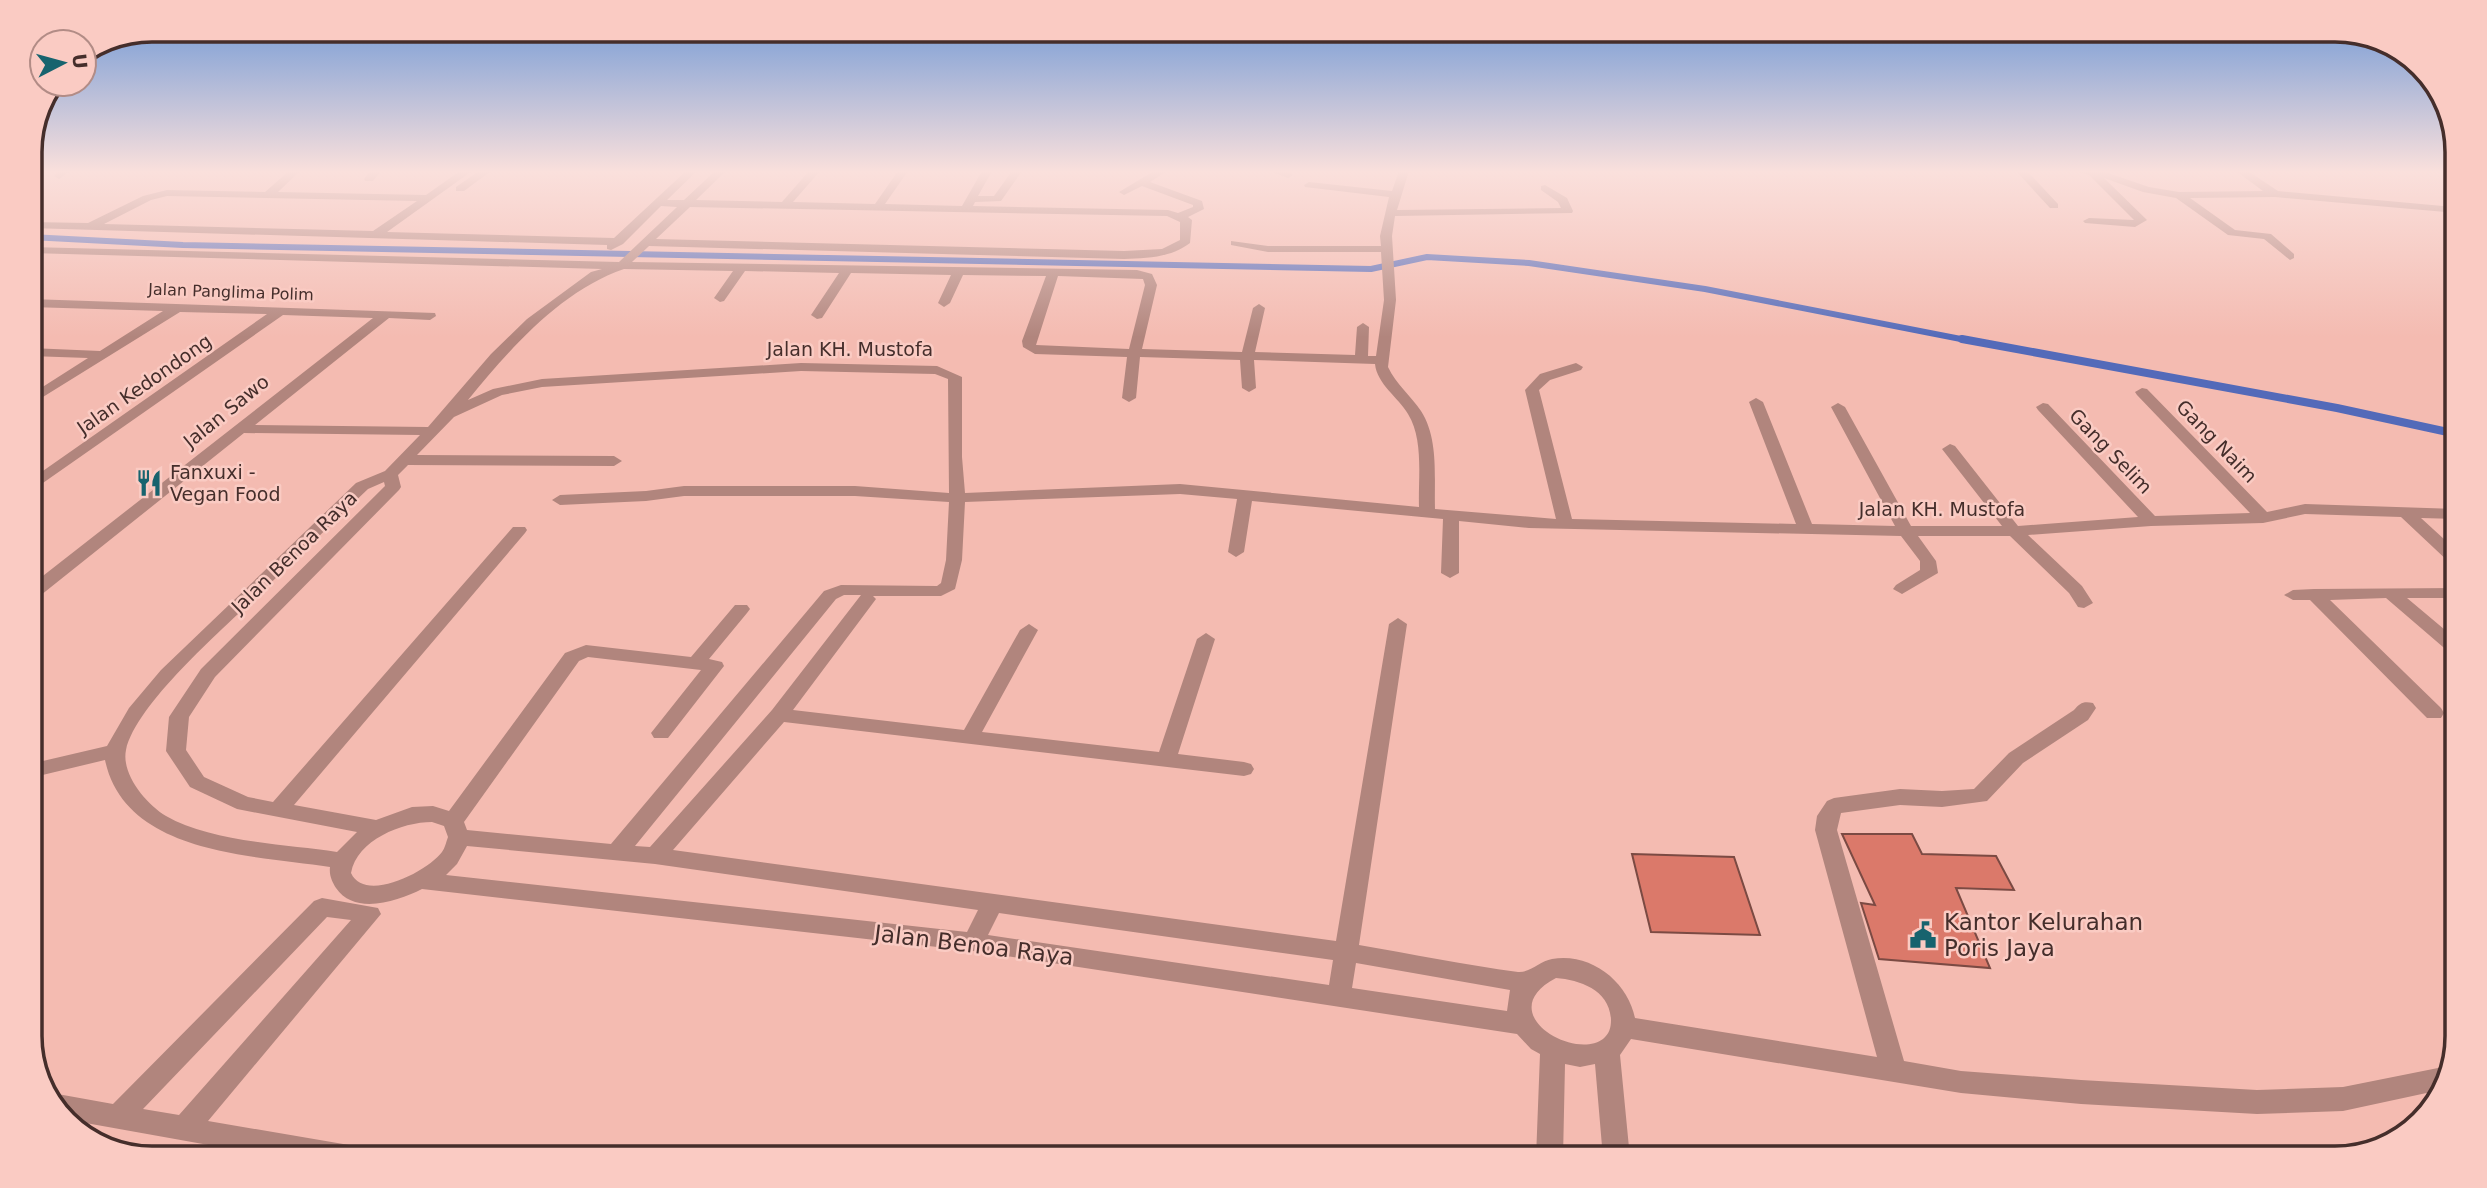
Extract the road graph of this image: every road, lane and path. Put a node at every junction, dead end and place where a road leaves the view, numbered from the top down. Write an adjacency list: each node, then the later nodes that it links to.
1 (57, 226): 10 (street)
2 (90, 226): 10 (street)
3 (388, 226): 11 (street)
4 (408, 226): 12 (street)
5 (634, 226): 14 (street)
6 (660, 226): 15 (street)
7 (1186, 226): 15 (street)
8 (1390, 226): 16 (street)
9 (2223, 226): 18 (street)
10 (87, 228): 11 (street)
11 (374, 236): 12 (street)
12 (394, 236): 14 (street)
13 (1235, 243): 16 (street)
14 (614, 245): 20 (street)
15 (640, 246): 19 (street)
16 (1387, 249): 40 (street)
17 (42, 250): 20 (street)
18 (2290, 256)
19 (623, 264): 20 (street); 21 (street)
20 (596, 267): 49 (street)
21 (741, 268): 22 (street); 25 (street)
22 (847, 270): 23 (street); 32 (street)
23 (958, 272): 24 (street); 27 (street)
24 (1053, 273): 36 (street); 36 (street)
25 (720, 298)
26 (42, 303): 29 (street, Jalan Panglima Polim)
27 (944, 303)
28 (1259, 308): 38 (street)
29 (177, 309): 30 (street, Jalan Panglima Polim); 37 (street)
30 (280, 312): 31 (street, Jalan Panglima Polim); 55 (street, Jalan Kedondong)
31 (385, 315): 33 (street, Jalan Panglima Polim); 50 (street, Jalan Sawo)
32 (817, 315)
33 (430, 316)
34 (1363, 327): 39 (street)
35 (42, 352): 37 (street)
36 (1134, 354): 38 (street); 45 (street)
37 (103, 355): 44 (street)
38 (1247, 357): 39 (street); 42 (street)
39 (1361, 359): 40 (street)
40 (1381, 360): 59 (street)
41 (1576, 367): 65 (street)
42 (1249, 388)
43 (2142, 392): 63 (street, Gang Naim)
44 (42, 393)
45 (1129, 398)
46 (1756, 402): 66 (street)
47 (1838, 407): 68 (street)
48 (2043, 407): 64 (street, Gang Selim)
49 (449, 414): 51 (street); 57 (street, Jalan KH. Mustofa)
50 (238, 429): 51 (street); 73 (street, Jalan Sawo)
51 (433, 431): 54 (street)
52 (1950, 449): 69 (street)
53 (614, 461): 54 (street)
54 (398, 467): 92 (street, Jalan Benoa Raya); 96 (street, Jalan Benoa Raya)
55 (42, 479)
56 (1245, 497): 57 (street, Jalan KH. Mustofa); 59 (street, Jalan KH. Mustofa); 71 (street)
57 (957, 498): 58 (street); 99 (street)
58 (560, 500)
59 (1427, 512): 61 (street, Jalan KH. Mustofa)
60 (2406, 513): 62 (street, Jalan KH. Mustofa); 63 (street, Jalan KH. Mustofa); 70 (street)
61 (1451, 514): 65 (street, Jalan KH. Mustofa); 72 (street)
62 (2445, 514)
63 (2263, 518): 64 (street, Jalan KH. Mustofa)
64 (2151, 521): 69 (street, Jalan KH. Mustofa)
65 (1565, 524): 66 (street, Jalan KH. Mustofa)
66 (1806, 528): 68 (street, Jalan KH. Mustofa)
67 (519, 530): 96 (street)
68 (1906, 531): 69 (street, Jalan KH. Mustofa); 74 (street)
69 (2014, 531): 80 (street)
70 (2445, 549)
71 (1236, 552)
72 (1450, 573)
73 (42, 585)
74 (1902, 589)
75 (2390, 593): 76 (street); 77 (street); 85 (street)
76 (2445, 593)
77 (2314, 594): 78 (street); 88 (street)
78 (2293, 595)
79 (867, 599): 89 (street)
80 (2084, 603)
81 (741, 609): 86 (street)
82 (1398, 624): 105 (street)
83 (1029, 630): 91 (street)
84 (1206, 639): 93 (street)
85 (2445, 639)
86 (697, 662): 90 (street); 98 (street)
87 (2086, 708): 112 (street)
88 (2434, 713)
89 (779, 715): 91 (street); 100 (street)
90 (661, 733)
91 (969, 738): 93 (street)
92 (115, 751): 94 (street); 101 (street)
93 (1166, 760): 95 (street)
94 (42, 768)
95 (1244, 769)
96 (279, 809): 97 (street, Jalan Benoa Raya)
97 (377, 828): 98 (street); 101 (street)
98 (456, 829): 99 (street); 102 (street)
99 (617, 852): 100 (street)
100 (655, 856): 103 (street)
101 (343, 861): 102 (street)
102 (423, 881): 104 (street, Jalan Benoa Raya)
103 (993, 903): 104 (street); 105 (street)
104 (973, 943): 107 (street, Jalan Benoa Raya)
105 (1346, 952): 106 (street); 107 (street)
106 (1525, 982): 108 (street); 109 (street)
107 (1339, 997): 108 (street, Jalan Benoa Raya)
108 (1522, 1024): 110 (street)
109 (1624, 1027): 111 (street); 112 (street)
110 (1553, 1051): 111 (street); 118 (street)
111 (1607, 1051): 119 (street)
112 (1893, 1069): 113 (street)
113 (2436, 1080)
114 (69, 1108): 115 (street)
115 (118, 1117): 116 (street); 116 (street)
116 (184, 1129): 117 (street)
117 (253, 1146)
118 (1549, 1146)
119 (1616, 1146)

